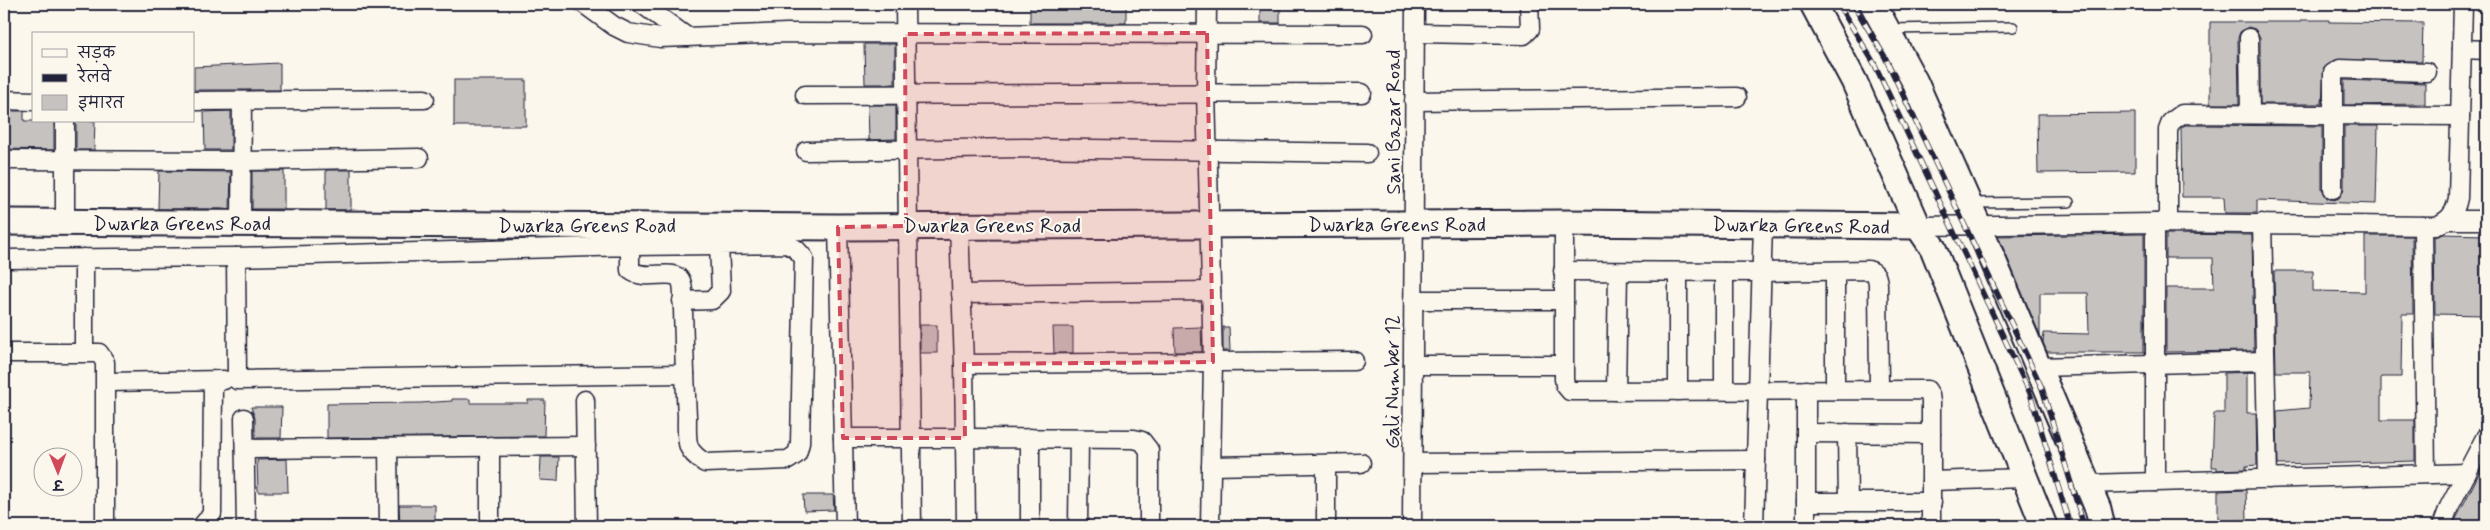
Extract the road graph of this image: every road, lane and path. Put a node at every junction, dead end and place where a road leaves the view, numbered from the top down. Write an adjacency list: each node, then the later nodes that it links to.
1 (584, 4): 16 (street)
2 (642, 4): 16 (street)
3 (905, 4): 14 (street)
4 (1207, 4): 12 (street)
5 (1415, 4): 13 (street, Sani Bazar Road)
6 (1529, 4): 13 (street)
7 (1813, 4): 60 (street)
8 (1873, 4): 11 (street)
9 (2463, 4): 18 (street)
10 (2013, 27): 11 (lane)
11 (1886, 29): 46 (street)
12 (1207, 33): 14 (street); 15 (street); 21 (street)
13 (1415, 33): 31 (street, Sani Bazar Road)
14 (905, 34): 16 (street); 23 (street)
15 (1363, 34)
16 (687, 37)
17 (2249, 38): 32 (street)
18 (2462, 49): 19 (street); 34 (street)
19 (2486, 50)
20 (2427, 72): 33 (street)
21 (1206, 92): 22 (street); 23 (street); 37 (street)
22 (1362, 93)
23 (906, 94): 24 (street); 36 (street)
24 (805, 95)
25 (1737, 97): 31 (street)
26 (425, 99): 30 (street)
27 (4, 100): 28 (street)
28 (32, 101)
29 (195, 101): 30 (street)
30 (242, 101): 43 (street)
31 (1414, 101): 56 (street, Sani Bazar Road)
32 (2250, 114): 33 (street); 53 (street)
33 (2333, 115): 34 (street); 44 (street)
34 (2460, 116): 47 (street)
35 (65, 122): 42 (street)
36 (906, 150): 37 (street); 38 (street); 59 (street)
37 (1207, 150): 39 (street); 55 (street)
38 (806, 151)
39 (1367, 153)
40 (419, 158): 43 (street)
41 (4, 160): 42 (street)
42 (65, 160): 43 (street); 50 (street)
43 (241, 161): 51 (street)
44 (2332, 189)
45 (2069, 202): 46 (lane)
46 (1969, 203): 63 (street)
47 (2448, 220): 48 (street, Dwarka Greens Road); 61 (street, Dwarka Greens Road)
48 (2486, 220)
49 (4, 222): 50 (street, Dwarka Greens Road)
50 (65, 222): 51 (street, Dwarka Greens Road)
51 (241, 223): 64 (street, Dwarka Greens Road)
52 (1564, 223): 56 (street, Dwarka Greens Road); 58 (street, Dwarka Greens Road); 70 (street)
53 (2162, 223): 54 (street, Dwarka Greens Road); 63 (street, Dwarka Greens Road); 87 (street)
54 (2262, 223): 61 (street, Dwarka Greens Road); 85 (street)
55 (1210, 224): 56 (street, Dwarka Greens Road); 57 (street, Dwarka Greens Road); 76 (street)
56 (1414, 224): 78 (street, Sani Bazar Road)
57 (959, 225): 59 (street, Dwarka Greens Road); 77 (street)
58 (1762, 225): 60 (street, Dwarka Greens Road); 75 (street)
59 (906, 226): 62 (street, Dwarka Greens Road); 109 (street)
60 (1918, 226): 63 (street, Dwarka Greens Road); 124 (street)
61 (2423, 226): 123 (street)
62 (838, 227): 64 (street, Dwarka Greens Road); 108 (street)
63 (1979, 227): 90 (street)
64 (679, 236): 65 (street); 66 (street)
65 (719, 245): 80 (street); 91 (street)
66 (630, 246): 67 (street); 80 (street)
67 (236, 257): 68 (street); 92 (street)
68 (84, 258): 69 (street); 81 (street)
69 (4, 259)
70 (1563, 271): 72 (street); 79 (street)
71 (1835, 271): 75 (street); 95 (street); 99 (street)
72 (1618, 272): 73 (street); 100 (street)
73 (1678, 272): 74 (street); 101 (street)
74 (1724, 272): 75 (street); 96 (street)
75 (1761, 272): 97 (street)
76 (1211, 291): 77 (street); 84 (street)
77 (961, 294): 86 (street)
78 (1414, 300): 79 (street); 88 (street, Gali Number 12)
79 (1563, 300): 89 (street)
80 (682, 302): 91 (street)
81 (84, 352): 82 (street); 94 (street)
82 (4, 353)
83 (1354, 361): 84 (street)
84 (1213, 362): 86 (street); 121 (street)
85 (2265, 362): 87 (street); 125 (street)
86 (964, 364): 110 (street)
87 (2155, 364): 90 (street); 127 (street)
88 (1413, 365): 89 (street); 119 (street, Gali Number 12)
89 (1564, 365): 100 (street)
90 (2038, 367): 128 (street)
91 (685, 374): 92 (street)
92 (237, 380): 93 (street)
93 (213, 381): 94 (street); 133 (street)
94 (107, 382): 132 (street)
95 (1879, 389): 99 (street); 106 (street)
96 (1724, 390): 97 (street); 101 (street)
97 (1758, 390): 98 (street); 117 (street)
98 (1806, 390): 99 (street); 104 (street)
99 (1835, 390)
100 (1616, 391): 101 (street)
101 (1678, 391)
102 (585, 400): 114 (street)
103 (244, 418): 116 (street)
104 (1806, 433): 105 (street); 129 (street)
105 (1847, 434): 106 (street); 130 (street)
106 (1931, 434): 126 (street)
107 (2486, 436): 122 (street)
108 (843, 438): 109 (street); 138 (street)
109 (912, 438): 110 (street); 139 (street)
110 (965, 438): 111 (street); 140 (street)
111 (1030, 438): 112 (street); 141 (street)
112 (1079, 438): 142 (street); 143 (street)
113 (490, 446): 114 (street); 115 (street); 136 (street)
114 (586, 446): 137 (street)
115 (388, 448): 116 (street); 135 (street)
116 (245, 449): 134 (street)
117 (1756, 460): 119 (street); 148 (street)
118 (1361, 463): 120 (street)
119 (1413, 463): 146 (street, Gali Number 12)
120 (1326, 464): 121 (street); 145 (street)
121 (1211, 466): 144 (street)
122 (2467, 473): 123 (street); 153 (street)
123 (2426, 474): 125 (street)
124 (2025, 478): 126 (street); 151 (street)
125 (2268, 479): 127 (street)
126 (1931, 481): 131 (street)
127 (2155, 482): 128 (street)
128 (2087, 484): 152 (street)
129 (1806, 502): 130 (street); 149 (street)
130 (1848, 502): 131 (street)
131 (1932, 502): 150 (street)
132 (105, 526)
133 (202, 526)
134 (246, 526)
135 (389, 526)
136 (490, 526)
137 (587, 526)
138 (845, 526)
139 (912, 526)
140 (966, 526)
141 (1030, 526)
142 (1078, 526)
143 (1149, 526)
144 (1210, 526)
145 (1326, 526)
146 (1412, 526)
147 (1747, 526): 148 (street)
148 (1754, 526)
149 (1806, 526)
150 (1932, 526)
151 (2044, 526)
152 (2102, 526)
153 (2442, 526)

